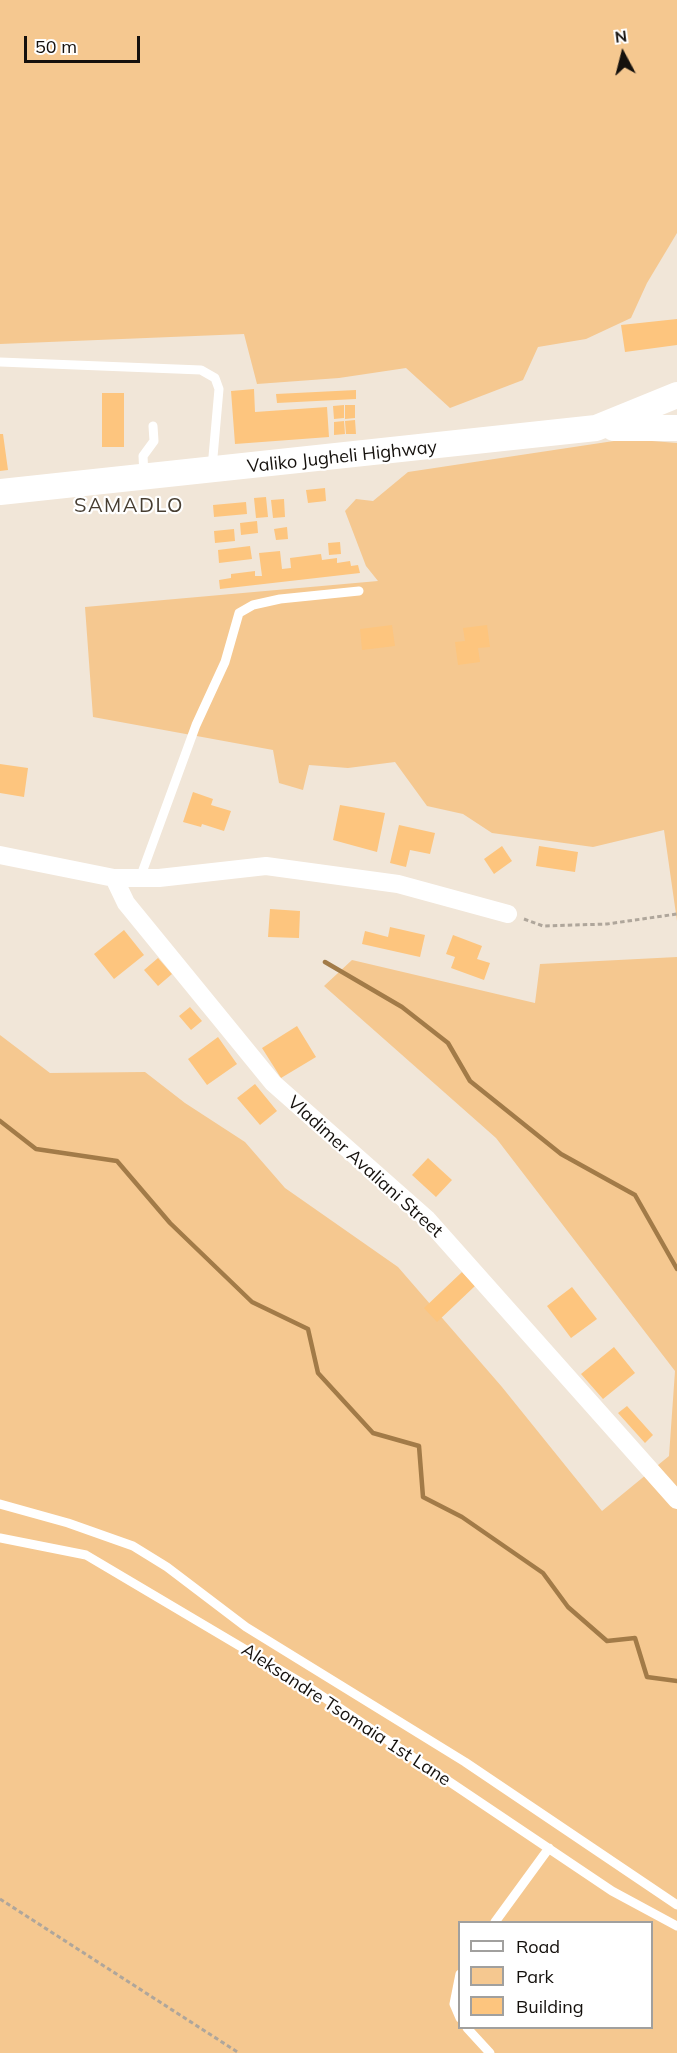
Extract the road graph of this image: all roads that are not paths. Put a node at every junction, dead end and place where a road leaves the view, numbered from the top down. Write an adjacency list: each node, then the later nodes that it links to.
1 (0, 362): 6 (lane)
2 (677, 395): 5 (main road, Valiko Jugheli Highway)
3 (153, 426): 7 (lane)
4 (677, 428): 5 (main road)
5 (596, 429): 6 (main road, Valiko Jugheli Highway)
6 (212, 470): 7 (main road, Valiko Jugheli Highway)
7 (144, 477): 8 (main road, Valiko Jugheli Highway)
8 (0, 492)
9 (359, 591): 12 (lane)
10 (0, 855): 11 (street)
11 (114, 878): 12 (street); 14 (street, Vladimer Avaliani Street)
12 (140, 878): 13 (street)
13 (508, 914)
14 (677, 1500)
15 (0, 1504): 18 (lane)
16 (0, 1538): 17 (lane, Aleksandre Tsomaia 1st Lane)
17 (549, 1848): 19 (lane); 20 (lane, Aleksandre Tsomaia 1st Lane)
18 (677, 1905)
19 (496, 1921)
20 (677, 1926)
21 (458, 1980): 22 (lane)
22 (458, 2015)
23 (468, 2029): 24 (lane)
24 (490, 2053)

